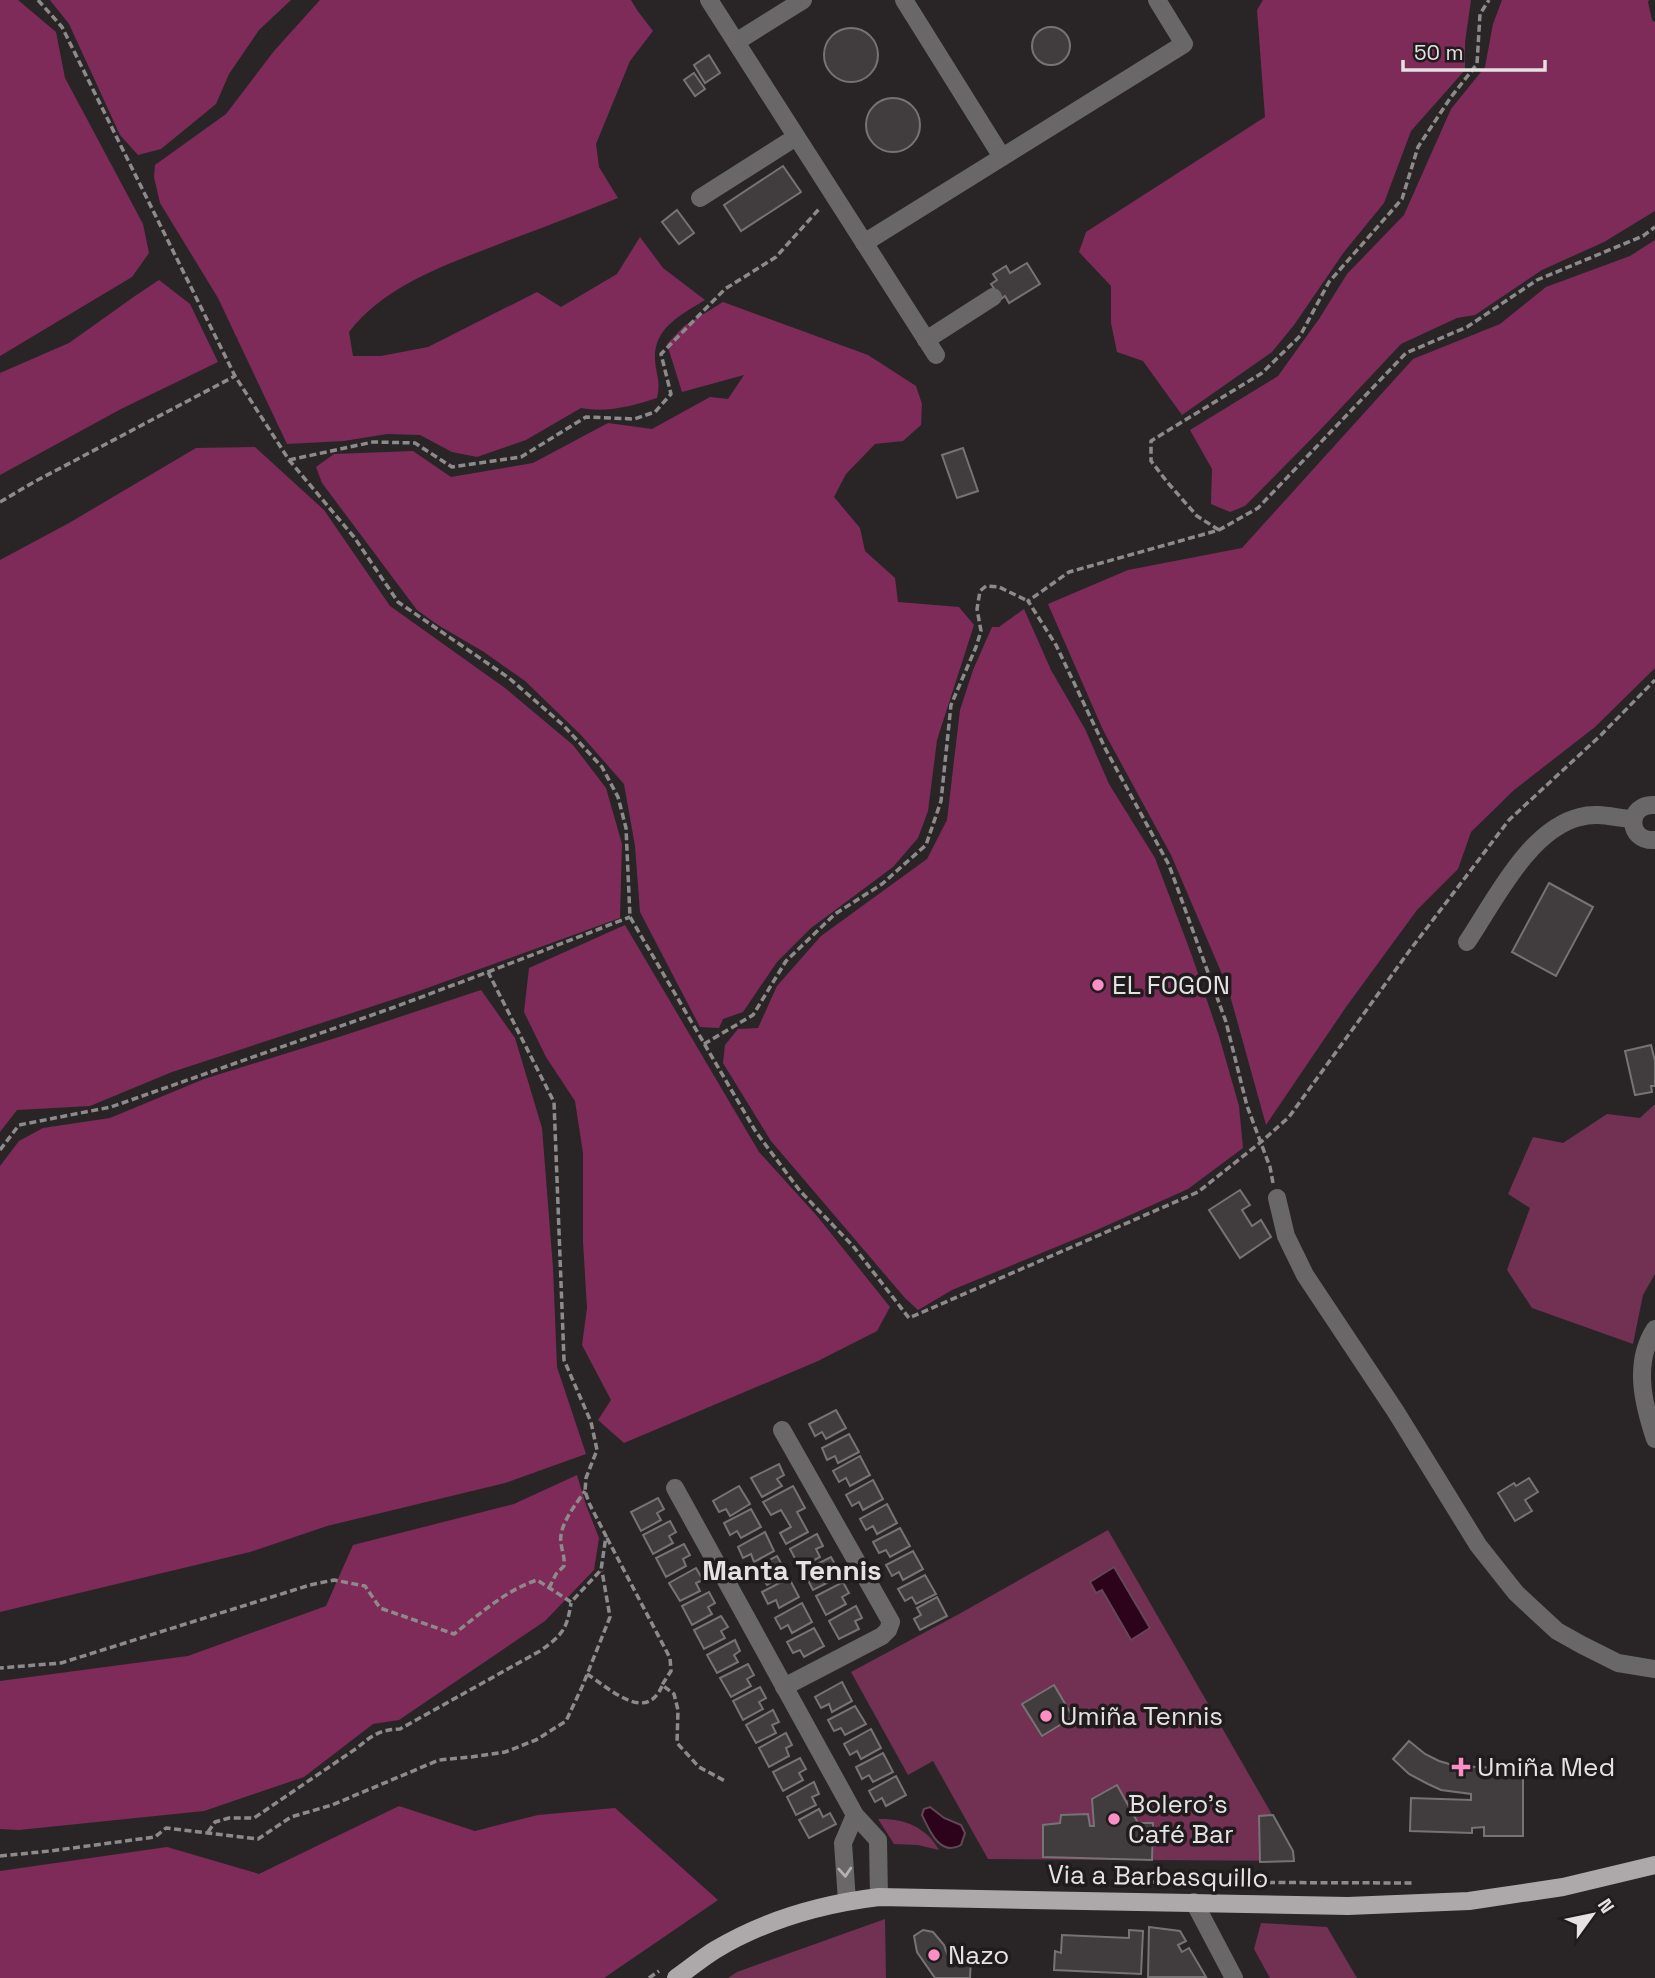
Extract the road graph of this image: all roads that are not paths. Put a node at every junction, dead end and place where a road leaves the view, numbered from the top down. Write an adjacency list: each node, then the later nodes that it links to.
1 (709, 0): 5 (street)
2 (803, 0): 5 (street)
3 (904, 0): 7 (street)
4 (1157, 0): 7 (street)
5 (736, 42): 6 (street)
6 (796, 137): 8 (street); 9 (street)
7 (1002, 157): 9 (street)
8 (699, 198)
9 (864, 243): 10 (street)
10 (993, 297)
11 (1655, 805): 12 (street)
12 (1633, 819): 13 (street); 14 (street)
13 (1655, 841)
14 (1467, 942)
15 (1277, 1198): 20 (street)
16 (1655, 1329): 18 (street)
17 (782, 1430): 21 (street)
18 (1655, 1439)
19 (675, 1488): 21 (street)
20 (1655, 1669)
21 (784, 1686): 22 (street)
22 (855, 1815): 24 (street); 25 (street, one-way to 25)
23 (1655, 1865): 26 (main road, Via a Barbasquillo)
24 (879, 1897): 25 (main road, Via a Barbasquillo); 26 (main road, Via a Barbasquillo)
25 (847, 1901): 27 (main road, Via a Barbasquillo)
26 (1194, 1902): 28 (street)
27 (676, 1978)
28 (1234, 1978)

